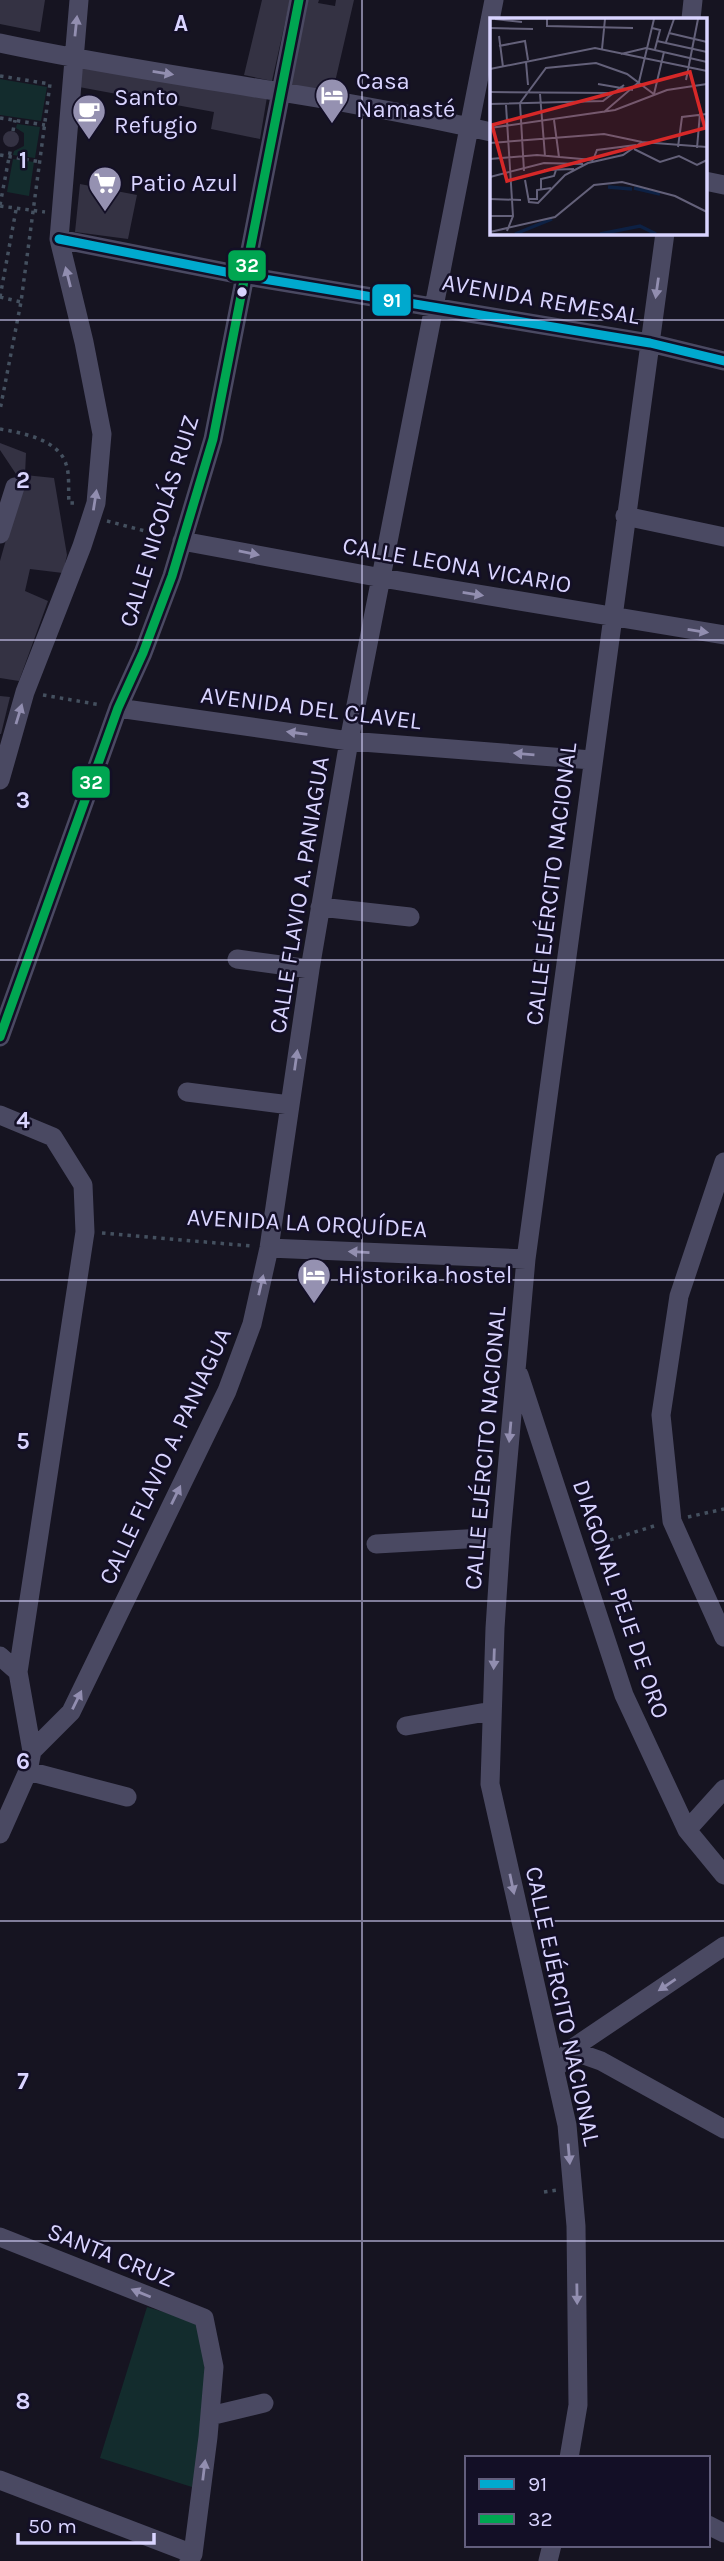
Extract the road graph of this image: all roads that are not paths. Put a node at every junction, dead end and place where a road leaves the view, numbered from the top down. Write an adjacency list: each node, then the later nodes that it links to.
1 (79, 0): 9 (street, one-way to 1)
2 (299, 0): 10 (street, CALLE NICOLÁS RUIZ)
3 (494, 0): 5 (street, CALLE FLAVIO A. PANIAGUA)
4 (694, 0): 6 (street)
5 (490, 18)
6 (691, 18)
7 (490, 20): 11 (street, CALLE FLAVIO A. PANIAGUA)
8 (0, 43): 9 (street)
9 (72, 58): 10 (street, one-way to 10); 16 (street)
10 (281, 92): 11 (street); 17 (street, CALLE NICOLÁS RUIZ)
11 (469, 127): 12 (street); 18 (street, CALLE FLAVIO A. PANIAGUA)
12 (490, 132)
13 (706, 181): 14 (street)
14 (724, 185)
15 (665, 234): 19 (street, CALLE EJÉRCITO NACIONAL, one-way to 19)
16 (59, 239): 17 (street, AVENIDA REMESAL); 32 (street, one-way to 16)
17 (246, 275): 18 (street, AVENIDA REMESAL); 25 (street, CALLE NICOLÁS RUIZ)
18 (432, 305): 19 (street, AVENIDA REMESAL); 26 (street, CALLE FLAVIO A. PANIAGUA)
19 (650, 343): 20 (street, AVENIDA REMESAL); 22 (street, CALLE EJÉRCITO NACIONAL)
20 (724, 361)
21 (15, 487): 23 (street)
22 (625, 516): 24 (street); 27 (street, CALLE EJÉRCITO NACIONAL)
23 (0, 534)
24 (724, 537)
25 (182, 541): 26 (street, CALLE LEONA VICARIO, one-way to 26); 29 (street, CALLE NICOLÁS RUIZ)
26 (382, 578): 27 (street, CALLE LEONA VICARIO, one-way to 27); 30 (street, CALLE FLAVIO A. PANIAGUA)
27 (611, 617): 28 (street, CALLE LEONA VICARIO, one-way to 28); 31 (street, CALLE EJÉRCITO NACIONAL)
28 (724, 635)
29 (118, 708): 30 (street, AVENIDA DEL CLAVEL, one-way to 29); 37 (street, CALLE NICOLÁS RUIZ)
30 (349, 741): 31 (street, AVENIDA DEL CLAVEL, one-way to 30); 33 (street, CALLE FLAVIO A. PANIAGUA)
31 (592, 760): 43 (street, CALLE EJÉRCITO NACIONAL)
32 (0, 780)
33 (320, 907): 34 (street); 36 (street, CALLE FLAVIO A. PANIAGUA)
34 (410, 917)
35 (237, 959): 36 (street)
36 (310, 969): 39 (street, CALLE FLAVIO A. PANIAGUA, one-way to 36)
37 (0, 1037)
38 (187, 1092): 39 (street)
39 (290, 1105): 42 (street, CALLE FLAVIO A. PANIAGUA)
40 (0, 1115): 49 (street)
41 (724, 1162): 47 (street)
42 (269, 1248): 43 (street, AVENIDA LA ORQUÍDEA, one-way to 42); 52 (street, CALLE FLAVIO A. PANIAGUA, one-way to 42)
43 (526, 1259): 44 (street, CALLE EJÉRCITO NACIONAL)
44 (516, 1364): 45 (street, CALLE EJÉRCITO NACIONAL, one-way to 45); 56 (street, DIAGONAL PEJE DE ORO)
45 (501, 1537): 46 (street); 50 (street, CALLE EJÉRCITO NACIONAL, one-way to 50)
46 (376, 1544)
47 (724, 1637)
48 (0, 1656): 49 (street)
49 (18, 1672): 52 (street)
50 (492, 1711): 51 (street); 61 (street, CALLE EJÉRCITO NACIONAL, one-way to 61)
51 (406, 1726)
52 (32, 1751): 53 (street)
53 (28, 1770): 55 (street); 57 (street)
54 (724, 1789): 56 (street)
55 (127, 1797)
56 (687, 1830): 58 (street, DIAGONAL PEJE DE ORO)
57 (0, 1834)
58 (723, 1876)
59 (724, 1946): 60 (street, one-way to 60)
60 (570, 2050): 61 (street); 62 (street)
61 (555, 2070): 66 (street, CALLE EJÉRCITO NACIONAL, one-way to 66)
62 (724, 2129)
63 (0, 2237): 65 (street, SANTA CRUZ, one-way to 63)
64 (264, 2403): 65 (street)
65 (210, 2416): 68 (street, one-way to 65)
66 (569, 2456)
67 (0, 2480): 68 (street)
68 (191, 2557)

